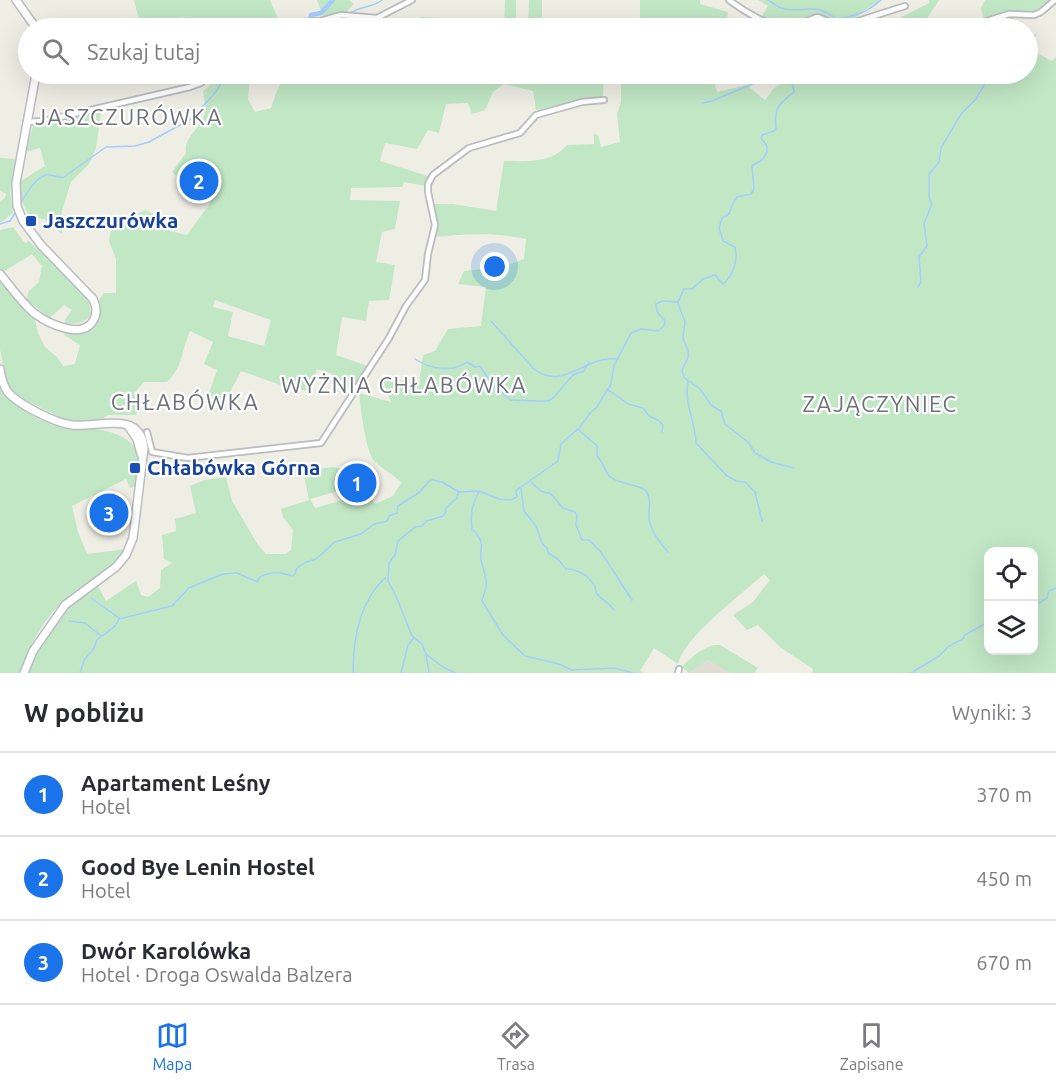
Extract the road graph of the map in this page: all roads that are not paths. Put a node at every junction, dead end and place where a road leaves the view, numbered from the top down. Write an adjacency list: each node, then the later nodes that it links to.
1 (16, 0): 6 (street)
2 (412, 0): 8 (street)
3 (729, 0): 10 (street)
4 (1055, 0): 12 (street)
5 (905, 6): 11 (street)
6 (29, 18)
7 (330, 18): 9 (street)
8 (377, 18)
9 (377, 18)
10 (760, 18)
11 (868, 18)
12 (996, 18)
13 (34, 84): 16 (street)
14 (198, 84): 16 (street)
15 (604, 100): 19 (street)
16 (26, 122): 17 (street)
17 (0, 274)
18 (0, 369): 20 (street)
19 (147, 432)
20 (24, 673)

